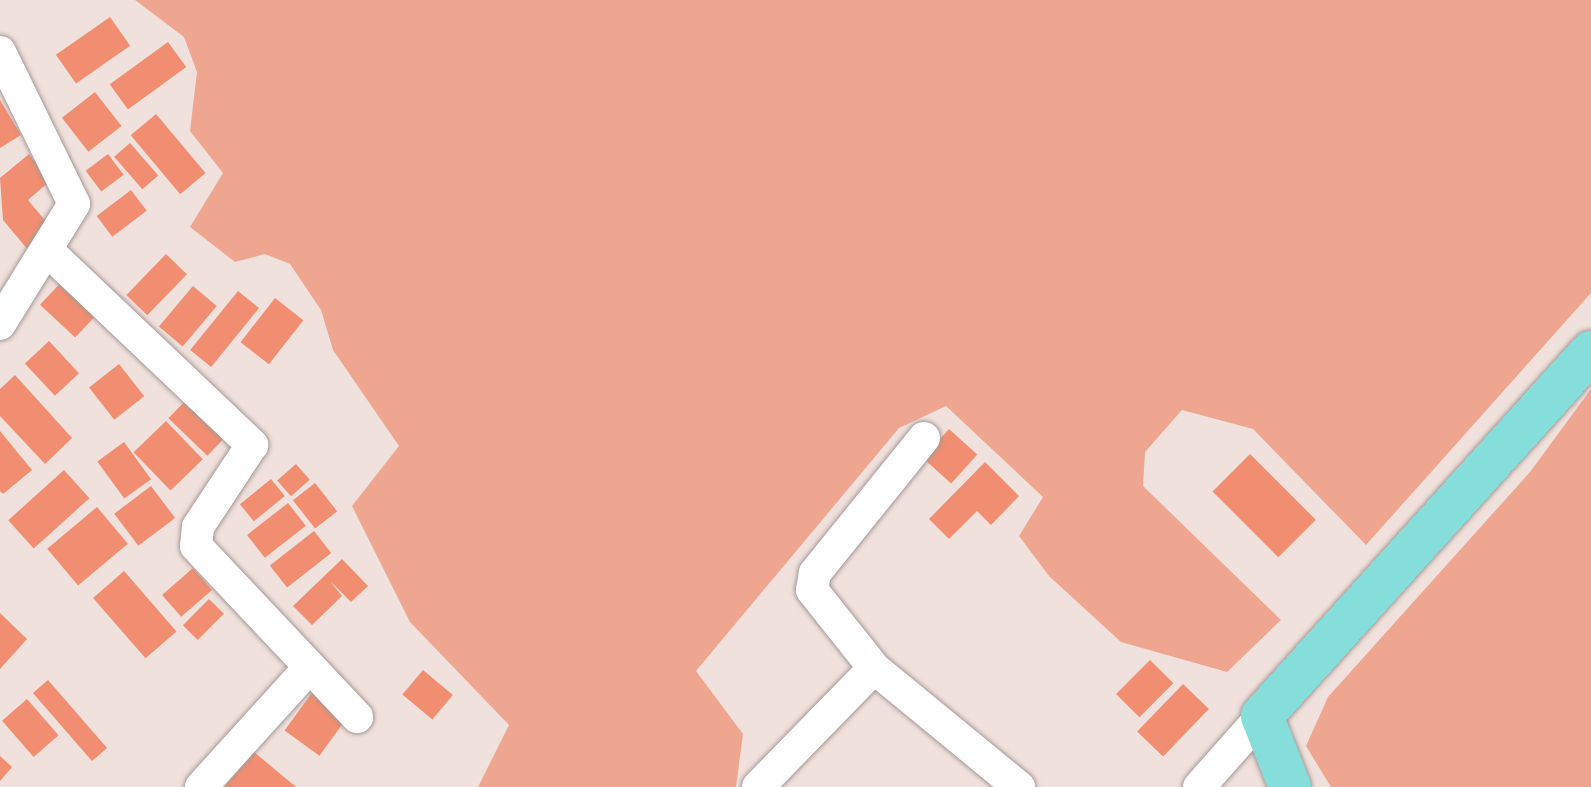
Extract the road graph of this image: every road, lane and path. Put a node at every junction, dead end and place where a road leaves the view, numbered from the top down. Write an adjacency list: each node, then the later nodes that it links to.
1 (0, 52): 2 (street)
2 (50, 253): 3 (street); 7 (street)
3 (0, 324)
4 (1591, 352): 8 (main road)
5 (924, 438): 6 (street)
6 (874, 668): 11 (street); 12 (street)
7 (308, 669): 9 (street); 10 (street)
8 (1262, 716): 13 (street); 14 (main road)
9 (357, 717)
10 (201, 787)
11 (758, 787)
12 (1020, 787)
13 (1199, 787)
14 (1290, 787)

